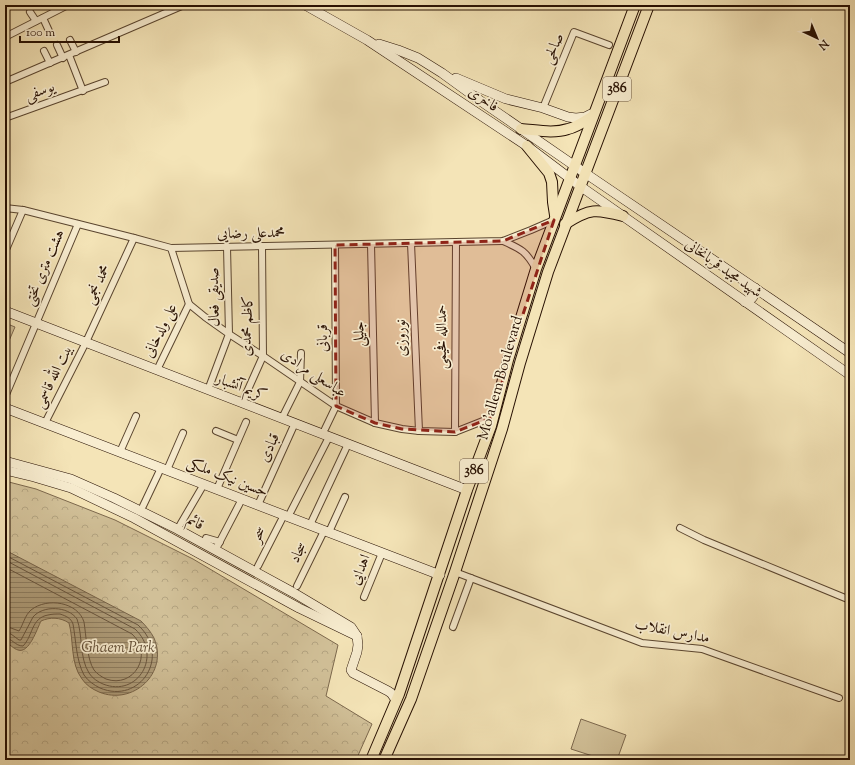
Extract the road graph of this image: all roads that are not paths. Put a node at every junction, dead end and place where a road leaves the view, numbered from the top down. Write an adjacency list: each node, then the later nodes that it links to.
1 (51, 5): 8 (street)
2 (68, 5): 8 (street)
3 (184, 5): 18 (street)
4 (305, 5): 14 (main road, فاخری)
5 (635, 5): 27 (main road, Mo'allem Boulevard / 386)
6 (649, 5): 32 (main road, Mo'allem Boulevard / 386)
7 (30, 12): 10 (street)
8 (54, 12): 9 (street)
9 (43, 18): 10 (street); 11 (street)
10 (36, 21): 12 (street)
11 (49, 31)
12 (5, 37)
13 (70, 40): 18 (street)
14 (367, 40): 22 (main road, فاخری); 30 (main road, فاخری)
15 (57, 45): 20 (street)
16 (609, 45): 26 (street, صالحی)
17 (44, 51): 21 (street)
18 (76, 52): 19 (street)
19 (69, 55): 20 (street); 25 (street)
20 (62, 58): 21 (street)
21 (50, 63): 23 (street)
22 (442, 73): 26 (main road); 29 (main road, فاخری)
23 (5, 82)
24 (105, 82): 25 (street, یوسفی)
25 (83, 91): 28 (street, یوسفی)
26 (543, 108): 27 (main road)
27 (594, 114): 29 (main road); 31 (main road, Mo'allem Boulevard / 386)
28 (5, 118)
29 (521, 129): 31 (main road, فاخری)
30 (527, 146): 33 (main road, فاخری); 38 (main road)
31 (575, 165): 32 (main road, شهید مجید قربانخانی); 33 (main road, Mo'allem Boulevard / 386)
32 (585, 173): 34 (main road, Mo'allem Boulevard / 386); 52 (main road, شهید مجید قربانخانی)
33 (569, 179): 34 (main road, فاخری); 38 (main road, Mo'allem Boulevard / 386)
34 (580, 186): 37 (main road, شهید مجید قربانخانی); 40 (main road, Mo'allem Boulevard / 386)
35 (5, 208): 36 (street, محمدعلی رضایی)
36 (23, 210): 39 (street, محمدعلی رضایی); 50 (street)
37 (623, 216): 40 (main road); 54 (main road, شهید مجید قربانخانی)
38 (554, 218): 42 (street); 51 (main road, Mo'allem Boulevard / 386)
39 (78, 224): 41 (street, محمدعلی رضایی); 60 (street, هشت متری تختی)
40 (565, 224): 107 (main road, Mo'allem Boulevard / 386)
41 (134, 238): 49 (street, محمدعلی رضایی); 62 (street, محمد نجمی)
42 (503, 241): 43 (street, محمدعلی رضایی); 51 (street)
43 (456, 242): 44 (street, محمدعلی رضایی); 83 (street, حمدالله فخیمی)
44 (411, 243): 45 (street, محمدعلی رضایی); 82 (street, نوروزی)
45 (371, 244): 46 (street, محمدعلی رضایی); 79 (street, جلیلی)
46 (335, 245): 47 (street, محمدعلی رضایی); 72 (street, قربانی)
47 (262, 246): 48 (street, محمدعلی رضایی); 65 (street, کاظم محمدی)
48 (227, 247): 49 (street, محمدعلی رضایی); 61 (street, صدیقی فعال)
49 (171, 248): 55 (street)
50 (5, 252)
51 (536, 268): 75 (main road, Mo'allem Boulevard / 386)
52 (755, 288): 53 (main road, شهید مجید قربانخانی); 54 (main road)
53 (768, 297): 56 (main road, شهید مجید قربانخانی); 58 (main road)
54 (746, 302): 58 (main road, شهید مجید قربانخانی)
55 (189, 304): 61 (street, عباسعلی مرادی); 66 (street, علی ولدخانی)
56 (782, 306): 59 (main road); 64 (main road, شهید مجید قربانخانی)
57 (5, 311): 60 (main road, کریم آتشبار)
58 (759, 312): 59 (main road, شهید مجید قربانخانی)
59 (772, 321): 67 (main road, شهید مجید قربانخانی)
60 (37, 323): 62 (main road, کریم آتشبار); 70 (street, هشت متری تختی)
61 (229, 334): 65 (street, عباسعلی مرادی); 69 (street, صدیقی فعال)
62 (86, 342): 66 (main road, کریم آتشبار); 78 (street, بیت الله قاسمی)
63 (301, 353): 68 (street)
64 (850, 353)
65 (263, 356): 68 (street, عباسعلی مرادی); 71 (street, کاظم محمدی)
66 (157, 370): 69 (main road, کریم آتشبار)
67 (850, 375)
68 (300, 382): 72 (street, عباسعلی مرادی); 76 (street)
69 (208, 390): 71 (main road, کریم آتشبار)
70 (5, 397)
71 (242, 403): 76 (main road, کریم آتشبار)
72 (336, 406): 79 (street, عباسعلی مرادی); 85 (street, قربانی)
73 (5, 408): 78 (main road, حسین نیک ملکی)
74 (136, 416): 88 (street)
75 (493, 417): 83 (street, عباسعلی مرادی); 94 (main road, Mo'allem Boulevard / 386)
76 (282, 418): 80 (main road, کریم آتشبار)
77 (246, 422): 86 (street)
78 (45, 423): 88 (main road, حسین نیک ملکی)
79 (375, 423): 82 (street, عباسعلی مرادی)
80 (295, 424): 85 (main road, کریم آتشبار); 97 (street, قبادی)
81 (216, 431): 86 (street)
82 (419, 432): 83 (street, عباسعلی مرادی)
83 (455, 432)
84 (183, 433): 90 (street)
85 (327, 433): 87 (main road, کریم آتشبار); 99 (street, سحر)
86 (238, 440): 93 (street)
87 (348, 444): 94 (main road, کریم آتشبار); 101 (street)
88 (120, 452): 90 (main road, حسین نیک ملکی)
89 (5, 461): 114 (main road, قائم)
90 (164, 469): 92 (main road, حسین نیک ملکی); 98 (street)
91 (5, 470): 114 (main road, قائم)
92 (204, 484): 93 (main road, حسین نیک ملکی); 100 (street)
93 (216, 489): 96 (main road, حسین نیک ملکی)
94 (468, 490): 108 (main road, Mo'allem Boulevard / 386)
95 (345, 497): 103 (street, سجاد)
96 (242, 499): 97 (main road, حسین نیک ملکی); 104 (street)
97 (258, 505): 99 (main road, حسین نیک ملکی)
98 (143, 506)
99 (286, 516): 101 (main road, حسین نیک ملکی); 106 (street, سحر)
100 (180, 525)
101 (310, 525): 103 (main road, حسین نیک ملکی)
102 (680, 528): 112 (street)
103 (327, 531): 105 (main road, حسین نیک ملکی); 110 (street, سجاد)
104 (206, 538)
105 (382, 553): 108 (main road, حسین نیک ملکی); 111 (street, اهدایی)
106 (258, 566)
107 (455, 572): 109 (street, مدارس انقلاب); 118 (main road, Mo'allem Boulevard / 386)
108 (440, 575): 116 (main road, Mo'allem Boulevard / 386)
109 (471, 578): 113 (street); 115 (street, مدارس انقلاب)
110 (297, 586)
111 (364, 597)
112 (850, 600)
113 (453, 627)
114 (357, 636): 116 (main road)
115 (839, 698)
116 (396, 700): 117 (main road, Mo'allem Boulevard / 386)
117 (371, 760)
118 (384, 760)

